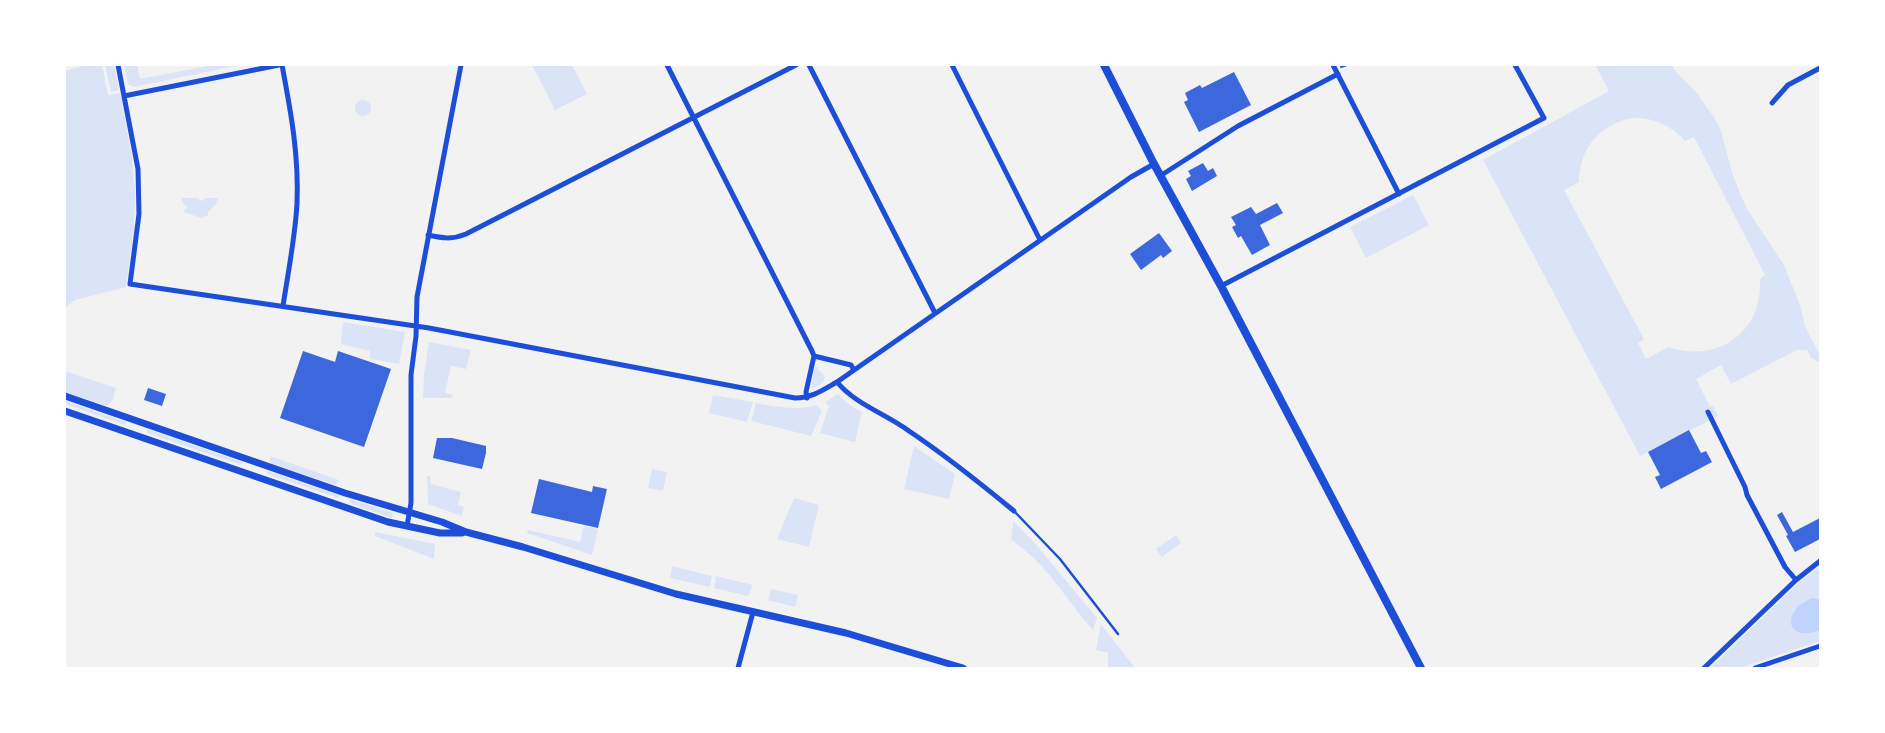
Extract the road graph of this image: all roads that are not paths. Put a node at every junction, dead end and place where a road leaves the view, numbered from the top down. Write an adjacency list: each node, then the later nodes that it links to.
1 (118, 65): 13 (street)
2 (280, 65): 13 (street); 22 (street)
3 (461, 65): 19 (street)
4 (667, 65): 15 (street)
5 (796, 65): 15 (street)
6 (809, 65): 23 (street)
7 (952, 65): 20 (street)
8 (1104, 65): 16 (main road)
9 (1333, 65): 12 (street)
10 (1515, 65): 18 (street)
11 (1820, 68): 14 (street)
12 (1339, 71): 17 (street); 18 (street)
13 (124, 96): 22 (street)
14 (1772, 103)
15 (694, 117): 19 (street); 25 (street)
16 (1154, 164): 17 (main road); 20 (street)
17 (1160, 176): 21 (main road)
18 (1399, 194): 21 (street)
19 (428, 235): 24 (street)
20 (1040, 240): 23 (street)
21 (1221, 286): 49 (main road)
22 (283, 306): 24 (street)
23 (935, 313): 26 (street)
24 (416, 327): 29 (street); 39 (street)
25 (814, 356): 26 (street); 29 (street)
26 (854, 370): 27 (street)
27 (837, 382): 29 (street); 38 (street)
28 (65, 396): 32 (main road)
29 (807, 398)
30 (65, 411): 33 (main road)
31 (1708, 412): 43 (street)
32 (144, 424): 33 (main road); 34 (main road)
33 (140, 436): 35 (main road)
34 (257, 463): 35 (main road); 36 (main road)
35 (252, 475): 37 (main road)
36 (345, 493): 37 (main road); 39 (main road)
37 (340, 506): 40 (main road)
38 (1014, 511): 45 (lane)
39 (411, 513): 40 (street); 41 (main road)
40 (407, 526): 41 (main road)
41 (466, 533): 44 (main road)
42 (1820, 561): 43 (street)
43 (1796, 580): 50 (street)
44 (753, 612): 47 (street); 48 (main road)
45 (1118, 634)
46 (1820, 646): 51 (street)
47 (738, 668)
48 (963, 668)
49 (1422, 668)
50 (1704, 668)
51 (1755, 668)

